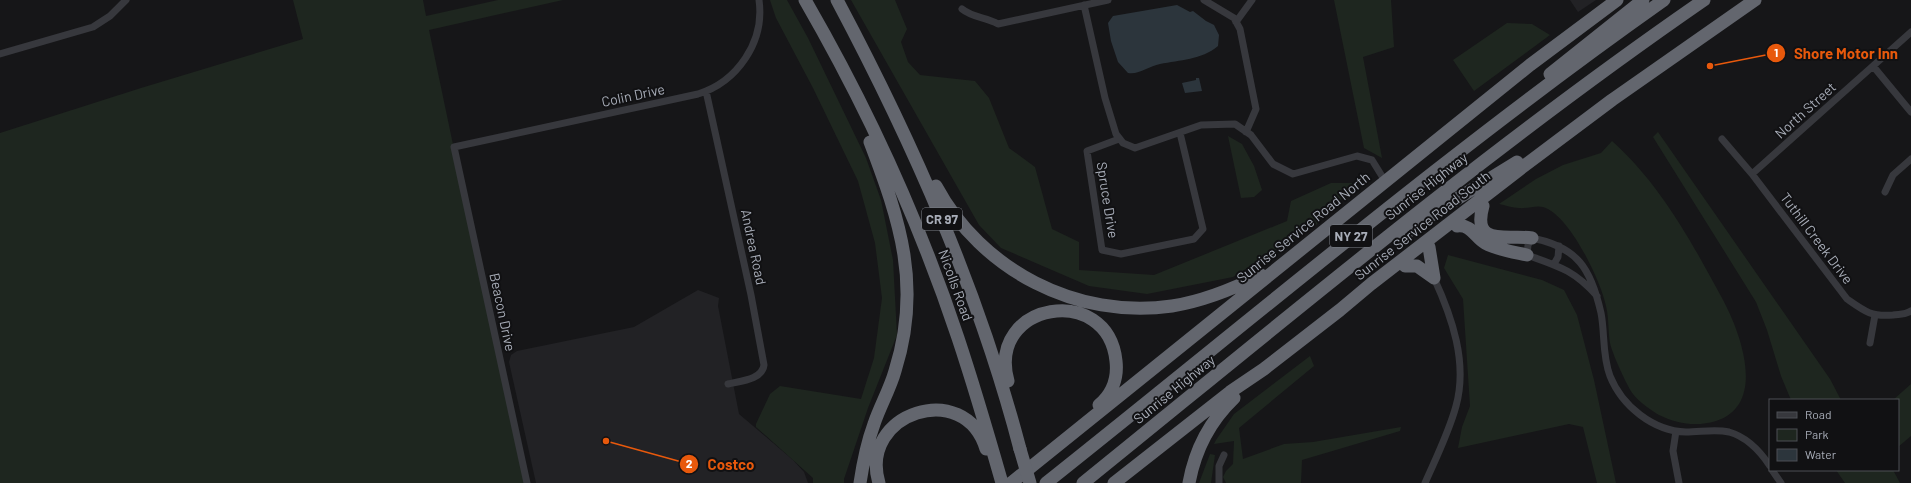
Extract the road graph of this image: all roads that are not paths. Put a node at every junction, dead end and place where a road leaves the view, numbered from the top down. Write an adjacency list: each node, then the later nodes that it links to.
1 (126, 0): 18 (street)
2 (759, 0): 21 (street, Colin Drive)
3 (805, 0): 20 (highway, Nicolls Road / CR 97)
4 (837, 0): 27 (highway, Nicolls Road / CR 97)
5 (1108, 0): 13 (street)
6 (1204, 0): 16 (street)
7 (1252, 0): 16 (street)
8 (1617, 0): 14 (highway, Sunrise Service Road North)
9 (1642, 0): 23 (highway)
10 (1664, 0): 23 (highway, Sunrise Highway / NY 27)
11 (1704, 0): 45 (highway, Sunrise Highway / NY 27)
12 (1755, 0): 22 (highway, Sunrise Service Road South)
13 (1084, 5): 15 (street); 30 (street)
14 (1608, 5): 34 (highway, Sunrise Service Road North)
15 (962, 9)
16 (1236, 22): 25 (street)
17 (1911, 32): 19 (street, North Street)
18 (0, 54)
19 (1874, 66): 24 (street); 33 (street, North Street)
20 (850, 83): 58 (highway, Nicolls Road / CR 97); 62 (highway)
21 (706, 92): 31 (street, Colin Drive); 53 (street, Andrea Road)
22 (1612, 100): 28 (highway, Sunrise Service Road South); 45 (highway)
23 (1516, 108): 67 (highway, Sunrise Highway / NY 27)
24 (1911, 112)
25 (1246, 132): 26 (street); 34 (street)
26 (1180, 133): 30 (street); 30 (street, Spruce Drive)
27 (905, 134): 42 (highway); 54 (highway, Nicolls Road / CR 97)
28 (1563, 137): 36 (highway); 48 (highway, Sunrise Service Road South)
29 (1722, 138): 33 (street, Tuthill Creek Drive)
30 (1119, 139)
31 (454, 147): 61 (street, Beacon Drive)
32 (1911, 159): 35 (street)
33 (1752, 174): 50 (street, Tuthill Creek Drive)
34 (1385, 181): 42 (highway, Sunrise Service Road North)
35 (1885, 192)
36 (1484, 206): 37 (highway); 38 (highway)
37 (1457, 226): 40 (highway); 41 (highway)
38 (1532, 238): 39 (street); 41 (street)
39 (1559, 246): 43 (street); 47 (street)
40 (1429, 247): 44 (highway); 46 (highway)
41 (1527, 255): 43 (street)
42 (1284, 263): 56 (highway, Sunrise Service Road North)
43 (1554, 264): 47 (street)
44 (1405, 266): 46 (highway); 48 (highway)
45 (1348, 269): 68 (highway, Sunrise Highway / NY 27)
46 (1434, 278): 72 (street)
47 (1596, 296): 55 (street)
48 (1340, 310): 52 (highway, Sunrise Service Road South)
49 (1911, 311): 50 (street, Tuthill Creek Drive)
50 (1875, 315): 51 (street)
51 (1870, 343)
52 (1264, 369): 69 (highway, Sunrise Service Road South); 70 (highway)
53 (728, 384)
54 (1015, 428): 56 (highway); 66 (highway, Nicolls Road / CR 97, bridge)
55 (1676, 431): 59 (street); 73 (street)
56 (1060, 444): 65 (highway, Sunrise Service Road North)
57 (1224, 455): 71 (street)
58 (992, 459): 63 (highway); 64 (highway)
59 (1769, 465)
60 (1773, 471): 74 (street)
61 (527, 483)
62 (860, 483)
63 (879, 483)
64 (1000, 483)
65 (1011, 483)
66 (1030, 483)
67 (1046, 483)
68 (1083, 483)
69 (1114, 483)
70 (1189, 483)
71 (1219, 483)
72 (1425, 483)
73 (1679, 483)
74 (1781, 483)

